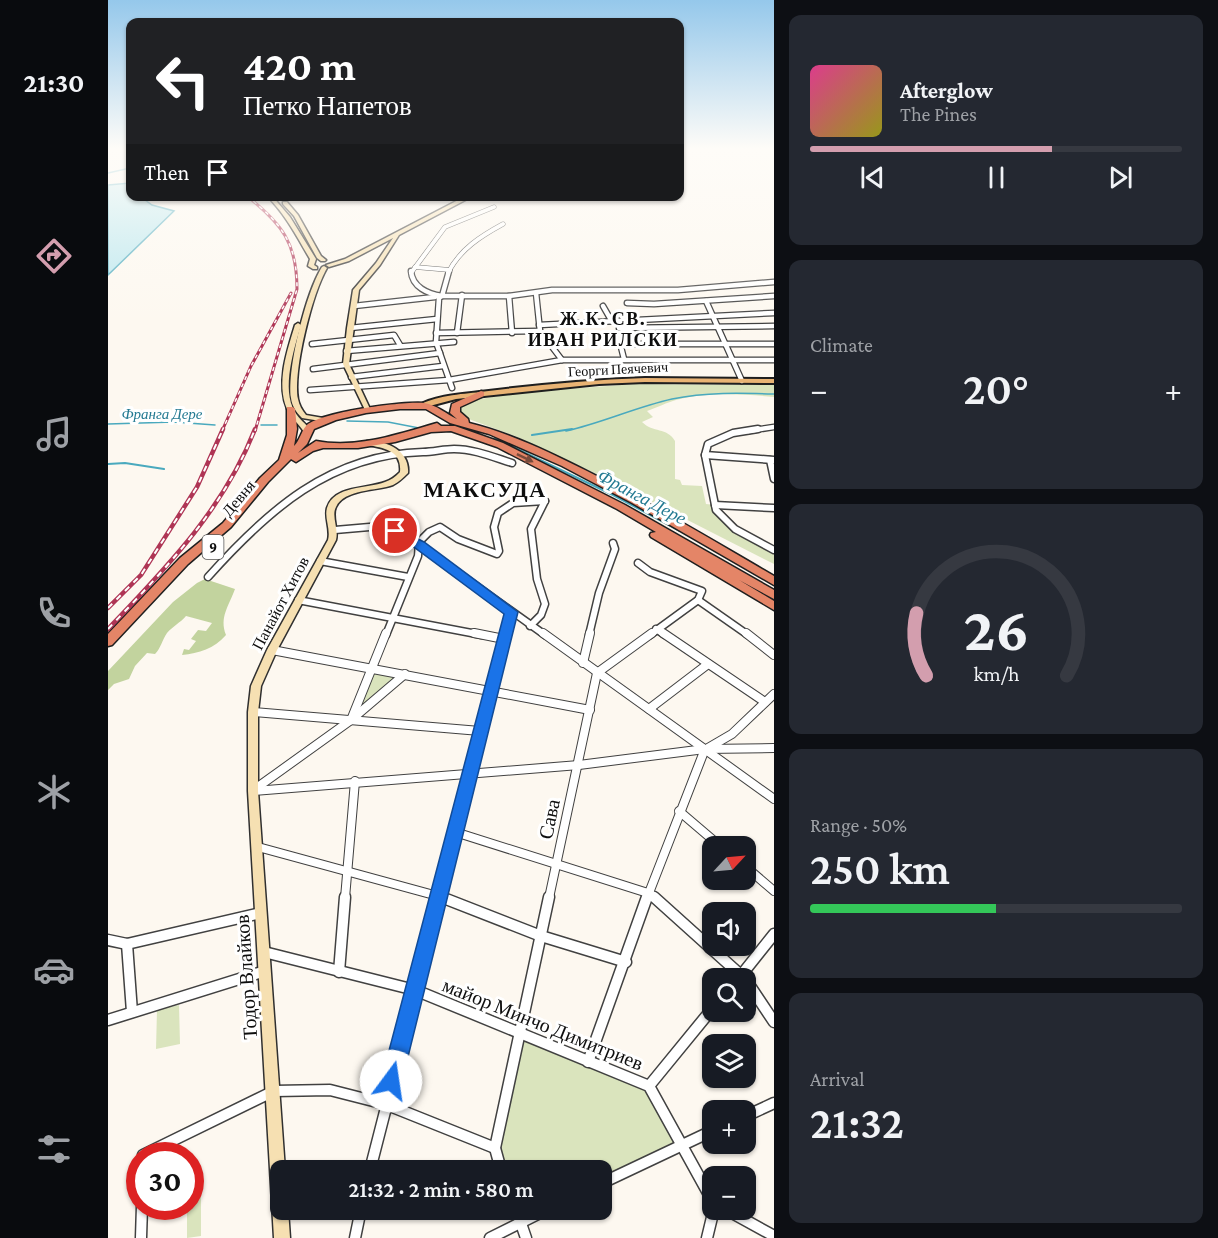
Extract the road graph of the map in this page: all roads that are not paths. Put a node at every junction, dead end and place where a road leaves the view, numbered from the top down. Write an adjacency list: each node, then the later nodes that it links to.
1 (280, 208): 8 (street)
2 (290, 208): 7 (street)
3 (447, 208): 6 (street)
4 (492, 208): 9 (street)
5 (503, 224): 10 (street)
6 (395, 234): 7 (street); 21 (street)
7 (326, 264): 8 (street); 68 (street)
8 (314, 265): 65 (street)
9 (415, 267): 10 (street); 15 (street)
10 (450, 270): 15 (street)
11 (774, 282): 12 (street)
12 (693, 289): 13 (street); 19 (street)
13 (536, 293): 16 (street); 27 (street)
14 (462, 295): 15 (street); 16 (street); 34 (street)
15 (441, 296): 21 (street); 25 (street)
16 (509, 296): 35 (street)
17 (774, 296): 18 (street)
18 (706, 300): 19 (street); 24 (street)
19 (699, 301): 20 (street)
20 (627, 303)
21 (354, 306): 30 (street)
22 (603, 306): 26 (street)
23 (774, 313): 24 (street)
24 (714, 315): 26 (street); 28 (street)
25 (437, 319): 30 (street); 33 (street)
26 (612, 320): 27 (street); 31 (street)
27 (539, 325): 32 (street)
28 (719, 326): 29 (street); 31 (street); 42 (street)
29 (774, 326)
30 (350, 328): 37 (street)
31 (619, 328): 36 (street)
32 (540, 331): 35 (street); 50 (street)
33 (436, 333): 34 (street); 38 (street)
34 (457, 333): 35 (street)
35 (512, 333)
36 (614, 334)
37 (348, 340): 40 (street); 44 (street); 46 (street)
38 (436, 342): 39 (street); 44 (street); 47 (street)
39 (454, 342)
40 (312, 344)
41 (628, 344): 42 (street)
42 (727, 344): 43 (street); 49 (street)
43 (774, 344)
44 (400, 345): 46 (street)
45 (621, 347): 48 (street)
46 (346, 351): 52 (street)
47 (440, 353): 52 (street); 53 (street)
48 (624, 359): 49 (street); 50 (street)
49 (733, 359): 51 (street); 57 (street)
50 (562, 360): 56 (street)
51 (774, 360)
52 (346, 364): 54 (street); 55 (street)
53 (443, 366): 55 (street); 56 (street)
54 (313, 369)
55 (351, 377): 59 (street)
56 (449, 380): 59 (street); 60 (street)
57 (742, 381): 58 (main road, Георги Пеячевич / 9); 62 (main road, Георги Пеячевич / 9)
58 (774, 381)
59 (356, 387): 61 (street); 66 (street)
60 (452, 388)
61 (310, 390)
62 (482, 394): 63 (main road, Георги Пеячевич / 9); 71 (highway)
63 (464, 396): 64 (main road, Георги Пеячевич / 9); 67 (main road, Георги Пеячевич / 9)
64 (422, 406): 66 (highway, 9); 67 (highway, 9)
65 (290, 409): 72 (street); 80 (highway)
66 (368, 411): 68 (highway, 9)
67 (440, 414): 70 (highway, 9); 71 (highway)
68 (327, 420): 72 (highway, 9)
69 (774, 427): 77 (street)
70 (430, 429): 73 (highway, 9); 82 (highway, one-way to 82)
71 (485, 430): 85 (highway)
72 (306, 433): 75 (highway); 80 (highway, Девня / 9)
73 (396, 438): 74 (highway, 9); 76 (street)
74 (368, 442): 75 (highway, 9); 76 (street)
75 (321, 446): 107 (highway, Девня / 9)
76 (396, 451): 79 (street); 86 (street); 93 (street)
77 (705, 455): 78 (street); 83 (street)
78 (772, 460): 81 (street)
79 (512, 463)
80 (270, 474): 105 (highway, Девня / 9)
81 (774, 479)
82 (582, 486): 96 (highway); 99 (highway)
83 (715, 505): 84 (street); 89 (street)
84 (774, 508)
85 (666, 518): 92 (highway); 95 (highway)
86 (335, 530): 88 (street); 90 (street, Панайот Хитов)
87 (613, 543): 109 (street)
88 (419, 545): 94 (street); 100 (street); 102 (street)
89 (774, 550)
90 (320, 561): 94 (street); 97 (street, Панайот Хитов)
91 (638, 563): 98 (street)
92 (774, 572)
93 (208, 577)
94 (408, 578): 101 (street)
95 (774, 581)
96 (774, 595)
97 (298, 600): 101 (street); 106 (street, Панайот Хитов)
98 (698, 600): 103 (street); 108 (street)
99 (774, 606)
100 (512, 612): 102 (street); 104 (street)
101 (393, 618): 104 (street); 111 (street)
102 (530, 626): 109 (street)
103 (656, 629): 110 (street); 112 (street)
104 (504, 639): 114 (street)
105 (108, 642)
106 (272, 650): 111 (street); 119 (street, Панайот Хитов)
107 (108, 654)
108 (774, 655)
109 (583, 663): 112 (street)
110 (708, 664): 116 (street); 117 (street)
111 (371, 668): 113 (street); 120 (street)
112 (597, 673): 117 (street); 118 (street, Сава)
113 (405, 674): 114 (street); 120 (street)
114 (490, 692): 118 (street); 121 (street)
115 (774, 694): 116 (street)
116 (765, 702): 123 (street)
117 (649, 709): 123 (street)
118 (590, 710): 124 (street, Сава)
119 (253, 712): 120 (street); 127 (street, Тодор Влайков)
120 (351, 720): 121 (street); 127 (street)
121 (480, 731): 125 (street)
122 (774, 748): 123 (street)
123 (705, 749): 124 (street); 128 (street); 129 (street)
124 (579, 765): 125 (street); 133 (street, Сава)
125 (470, 773): 126 (street); 130 (street)
126 (355, 782): 127 (street); 134 (street)
127 (253, 791): 132 (street, Тодор Влайков)
128 (774, 799)
129 (679, 811): 131 (street); 137 (street)
130 (455, 832): 133 (street); 138 (street)
131 (708, 836)
132 (258, 847): 134 (street); 139 (street, Тодор Влайков)
133 (557, 865): 137 (street); 141 (street, Сава)
134 (348, 873): 138 (street); 149 (street)
135 (756, 876): 136 (street)
136 (774, 891)
137 (651, 894): 145 (street); 146 (street)
138 (439, 896): 141 (street); 150 (street)
139 (261, 913): 143 (street); 144 (street, Тодор Влайков)
140 (774, 934): 147 (street)
141 (541, 936): 145 (street); 156 (street, Сава)
142 (108, 940): 143 (street)
143 (127, 944): 152 (street)
144 (264, 952): 148 (street, Тодор Влайков); 149 (street, майор Минчо Димитриев)
145 (626, 962): 157 (street)
146 (733, 968)
147 (749, 968)
148 (265, 970): 152 (street); 159 (street, Тодор Влайков)
149 (339, 972): 150 (street, майор Минчо Димитриев)
150 (415, 990): 156 (street, майор Минчо Димитриев); 161 (street)
151 (756, 996): 155 (street)
152 (132, 1012): 153 (street)
153 (108, 1020)
154 (702, 1021): 158 (street)
155 (774, 1022)
156 (521, 1033): 157 (street, майор Минчо Димитриев); 166 (street, Сава)
157 (588, 1062): 158 (street, майор Минчо Димитриев)
158 (649, 1086): 165 (street, майор Минчо Димитриев)
159 (274, 1092): 161 (street); 164 (street); 180 (street, Тодор Влайков)
160 (774, 1103): 162 (street)
161 (386, 1104): 166 (street); 167 (street)
162 (756, 1111)
163 (702, 1136): 165 (street)
164 (168, 1142)
165 (681, 1145): 169 (street); 170 (street, майор Минчо Димитриев)
166 (495, 1148): 168 (street, Сава)
167 (372, 1160)
168 (498, 1160)
169 (612, 1178)
170 (702, 1182)
171 (142, 1220): 179 (street)
172 (359, 1220): 181 (street)
173 (520, 1220): 177 (street)
174 (527, 1220): 177 (street)
175 (711, 1220): 184 (street)
176 (745, 1220): 178 (street)
177 (521, 1223): 182 (street); 183 (street)
178 (774, 1236)
179 (141, 1238)
180 (282, 1238)
181 (355, 1238)
182 (490, 1238)
183 (526, 1238)
184 (707, 1238)

